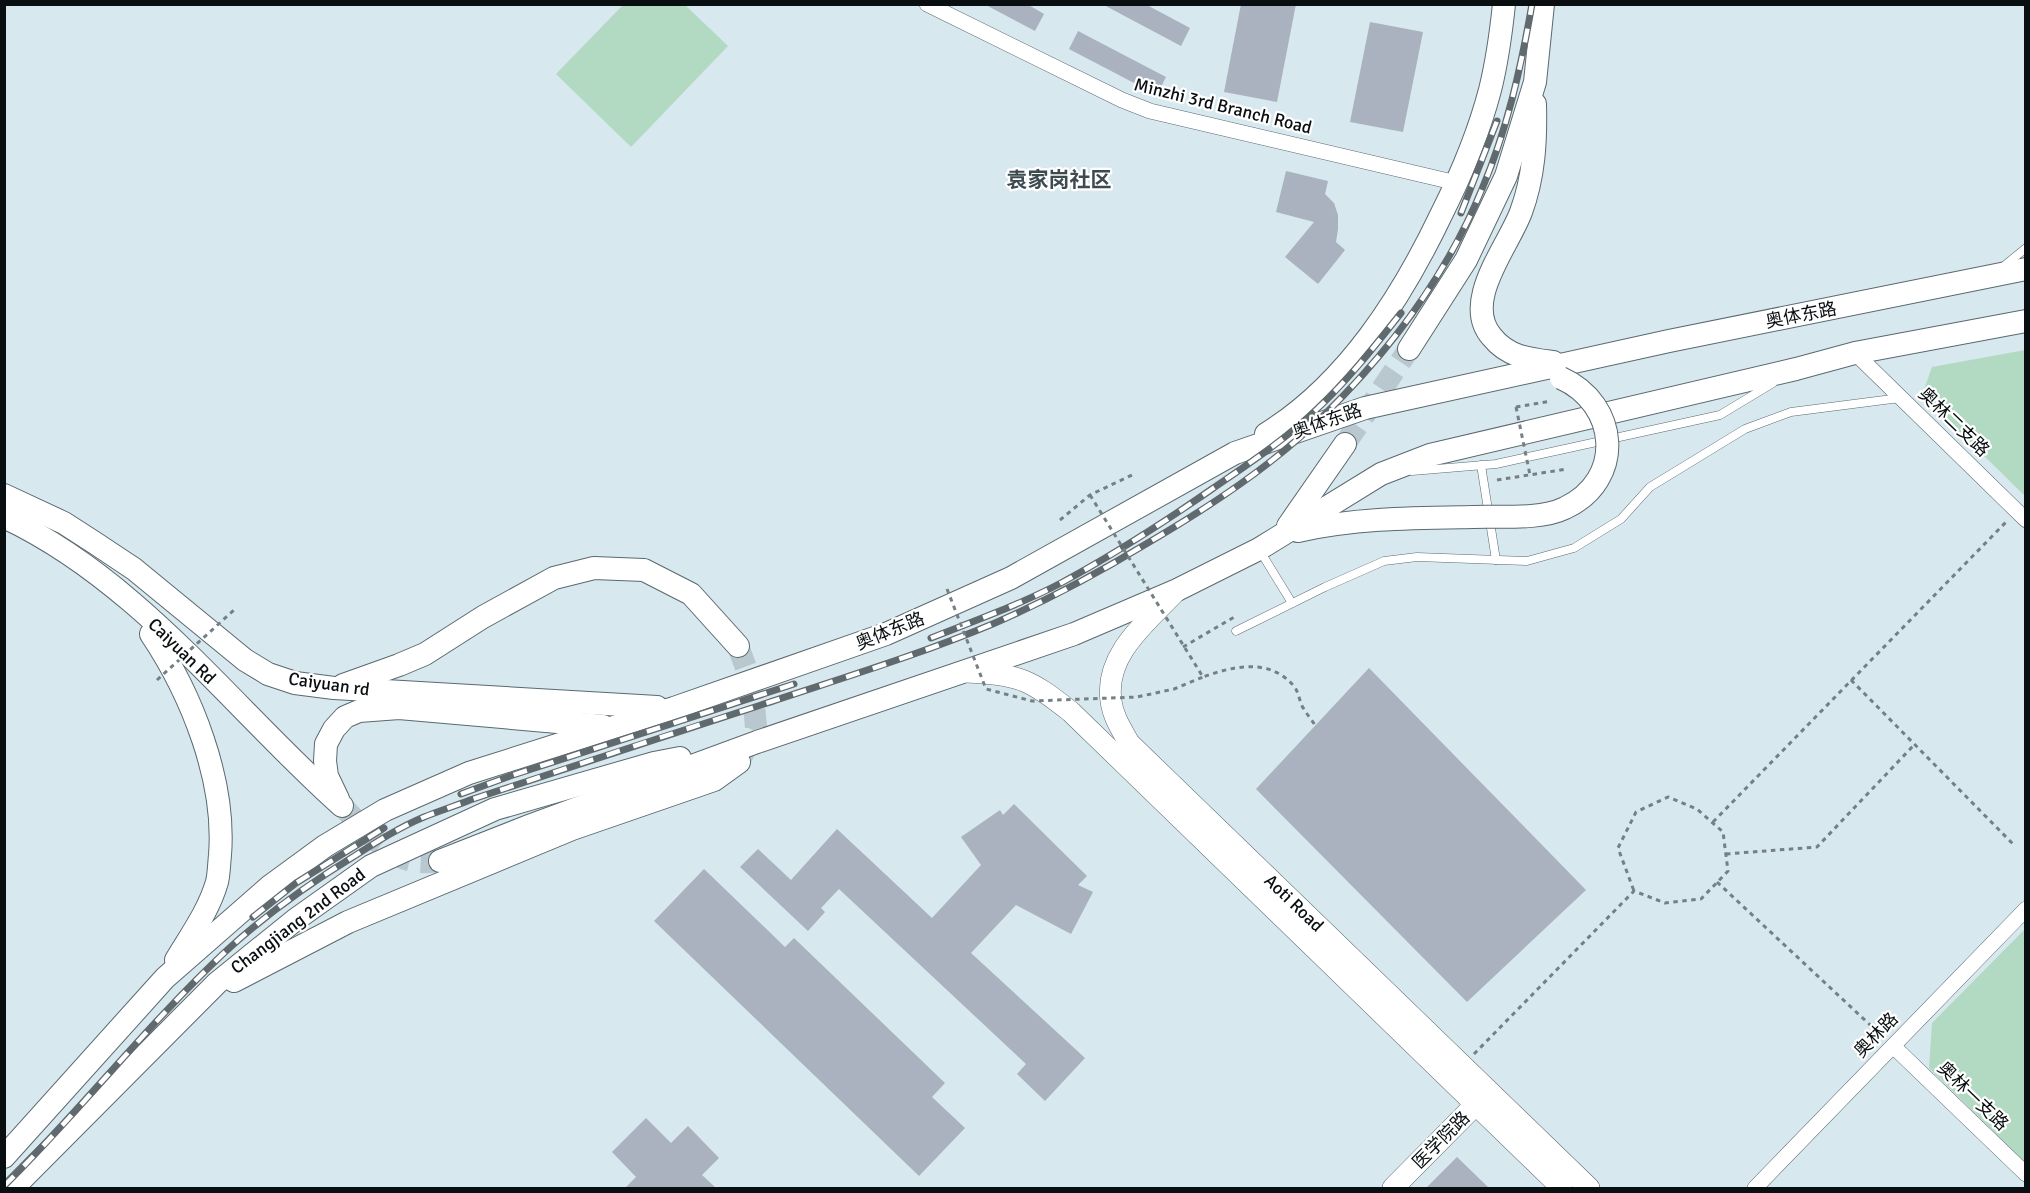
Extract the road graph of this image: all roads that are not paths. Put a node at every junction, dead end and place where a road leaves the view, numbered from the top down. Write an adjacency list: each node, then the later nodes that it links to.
1 (927, 4): 5 (street, Minzhi 3rd Branch Road)
2 (1504, 4): 5 (main road)
3 (1543, 4): 4 (main road)
4 (1535, 82): 10 (main road); 13 (main road)
5 (1457, 183): 16 (main road)
6 (2025, 248): 8 (lane)
7 (2025, 269): 8 (main road, 奥体东路)
8 (1992, 276): 13 (main road, 奥体东路)
9 (2025, 321): 11 (main road)
10 (1409, 350)
11 (1855, 353): 12 (main road); 14 (street, 奥林二支路)
12 (1796, 369): 17 (lane); 18 (main road)
13 (1565, 370): 16 (main road, 奥体东路); 22 (main road, bridge)
14 (1901, 398): 20 (street, 奥林二支路); 24 (lane)
15 (1345, 444): 22 (main road)
16 (1235, 453): 32 (main road, 奥体东路)
17 (1481, 465): 18 (lane); 24 (lane)
18 (1381, 474): 22 (main road)
19 (4, 495): 31 (main road, Caiyuan rd)
20 (2021, 515)
21 (4, 517): 26 (main road, Caiyuan Rd)
22 (1282, 535): 23 (main road)
23 (1259, 549): 25 (main road); 27 (lane)
24 (1496, 560): 27 (lane)
25 (1176, 590): 30 (main road); 41 (main road, Aoti Road)
26 (124, 596): 33 (main road, Caiyuan Rd); 38 (main road)
27 (1292, 603): 28 (lane)
28 (1236, 631)
29 (738, 646): 31 (main road)
30 (964, 672): 34 (main road); 41 (main road, Aoti Road)
31 (334, 688): 32 (main road, Caiyuan rd)
32 (674, 708): 33 (main road)
33 (613, 727): 38 (main road)
34 (757, 742): 36 (main road); 39 (main road, Changjiang 2nd Road)
35 (739, 762): 39 (main road)
36 (440, 861)
37 (2025, 909): 40 (street, 奥林路)
38 (165, 978): 42 (main road)
39 (201, 999): 45 (main road, Changjiang 2nd Road)
40 (1893, 1046): 43 (street, 奥林一支路); 48 (street, 奥林路)
41 (1483, 1098): 44 (main road, Aoti Road); 46 (main road, 医学院路); 47 (main road, Aoti Road)
42 (4, 1157)
43 (2025, 1174)
44 (1558, 1187)
45 (13, 1188)
46 (1393, 1188)
47 (1589, 1188)
48 (1755, 1188)

